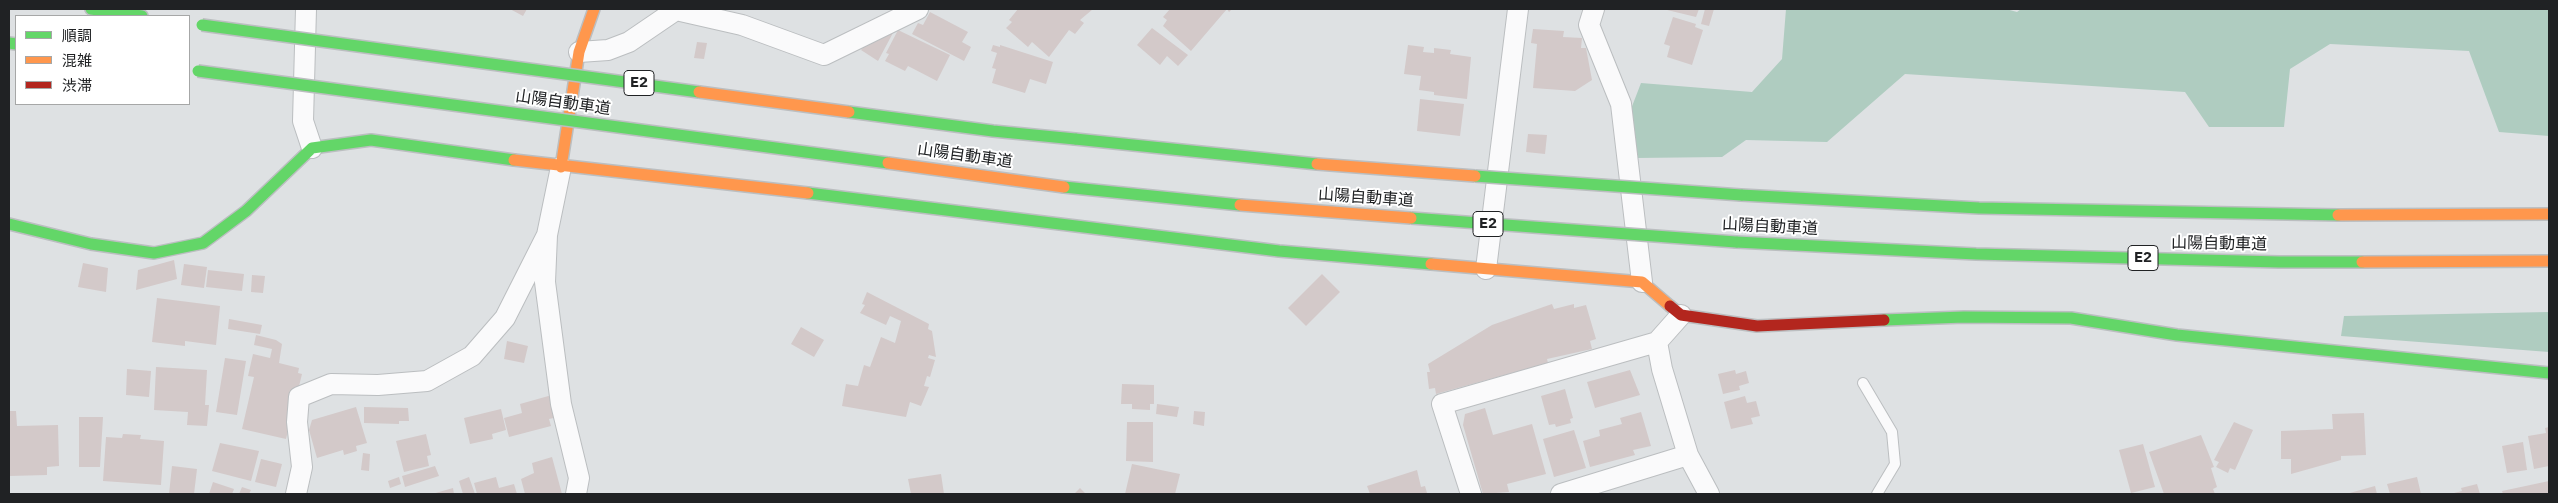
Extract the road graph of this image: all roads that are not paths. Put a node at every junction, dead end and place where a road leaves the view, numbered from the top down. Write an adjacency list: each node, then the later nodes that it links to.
1 (91, 9): 7 (main road)
2 (306, 9): 11 (street)
3 (594, 9): 9 (main road)
4 (918, 9): 9 (street)
5 (1518, 9): 17 (street)
6 (1594, 9): 18 (street)
7 (135, 15)
8 (190, 23): 13 (main road, 山陽自動車道 / E2, bridge)
9 (579, 52): 12 (main road)
10 (194, 71): 16 (main road, 山陽自動車道 / E2, bridge)
11 (312, 148): 12 (main road); 14 (main road)
12 (561, 167): 15 (street); 17 (main road)
13 (2549, 214)
14 (9, 224)
15 (547, 235): 24 (street); 25 (street)
16 (2549, 261)
17 (1486, 269): 18 (main road)
18 (1642, 282): 19 (main road)
19 (1681, 315): 20 (street); 21 (main road)
20 (1657, 342): 23 (street); 26 (street)
21 (2549, 373)
22 (1863, 383): 29 (lane)
23 (1688, 455): 27 (street); 28 (street)
24 (296, 494)
25 (576, 494)
26 (1471, 494)
27 (1561, 494)
28 (1709, 494)
29 (1877, 494)

